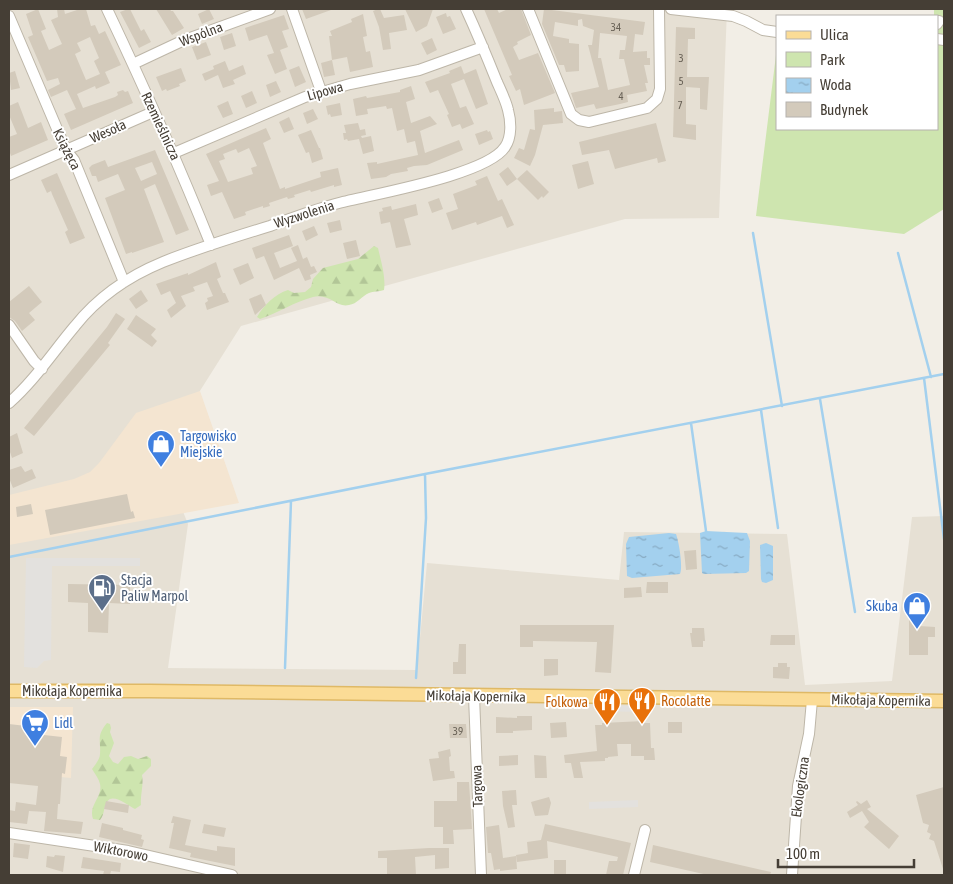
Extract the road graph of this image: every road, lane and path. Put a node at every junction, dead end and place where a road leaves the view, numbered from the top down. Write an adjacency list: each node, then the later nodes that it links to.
1 (107, 9): 11 (street, Rzemieślnicza)
2 (270, 9): 11 (street, Wspólna)
3 (292, 9): 12 (street)
4 (466, 9): 10 (street, Wyzwolenia)
5 (528, 9): 6 (street)
6 (660, 9)
7 (671, 9): 9 (street)
8 (9, 16): 14 (street, Książęca)
9 (776, 32)
10 (483, 47): 12 (street, Lipowa); 17 (street, Wyzwolenia)
11 (133, 64): 13 (street, Rzemieślnicza)
12 (321, 91): 15 (street, Lipowa)
13 (153, 112): 14 (street, Wesoła); 15 (street, Rzemieślnicza)
14 (66, 150): 16 (street, Wesoła); 18 (street, Książęca)
15 (174, 153): 17 (street, Rzemieślnicza)
16 (9, 175)
17 (211, 245): 18 (street, Wyzwolenia)
18 (124, 282): 20 (street, Wyzwolenia)
19 (9, 325): 20 (street)
20 (42, 369): 21 (street, Wyzwolenia)
21 (9, 403)
22 (9, 691): 23 (main road, Mikołaja Kopernika)
23 (474, 696): 24 (main road, Mikołaja Kopernika); 29 (street, Targowa)
24 (812, 700): 25 (main road, Mikołaja Kopernika); 31 (street, Ekologiczna)
25 (944, 701)
26 (645, 830): 30 (street)
27 (9, 833): 28 (street, Wiktorowo)
28 (232, 875)
29 (481, 875)
30 (634, 875)
31 (792, 875)

